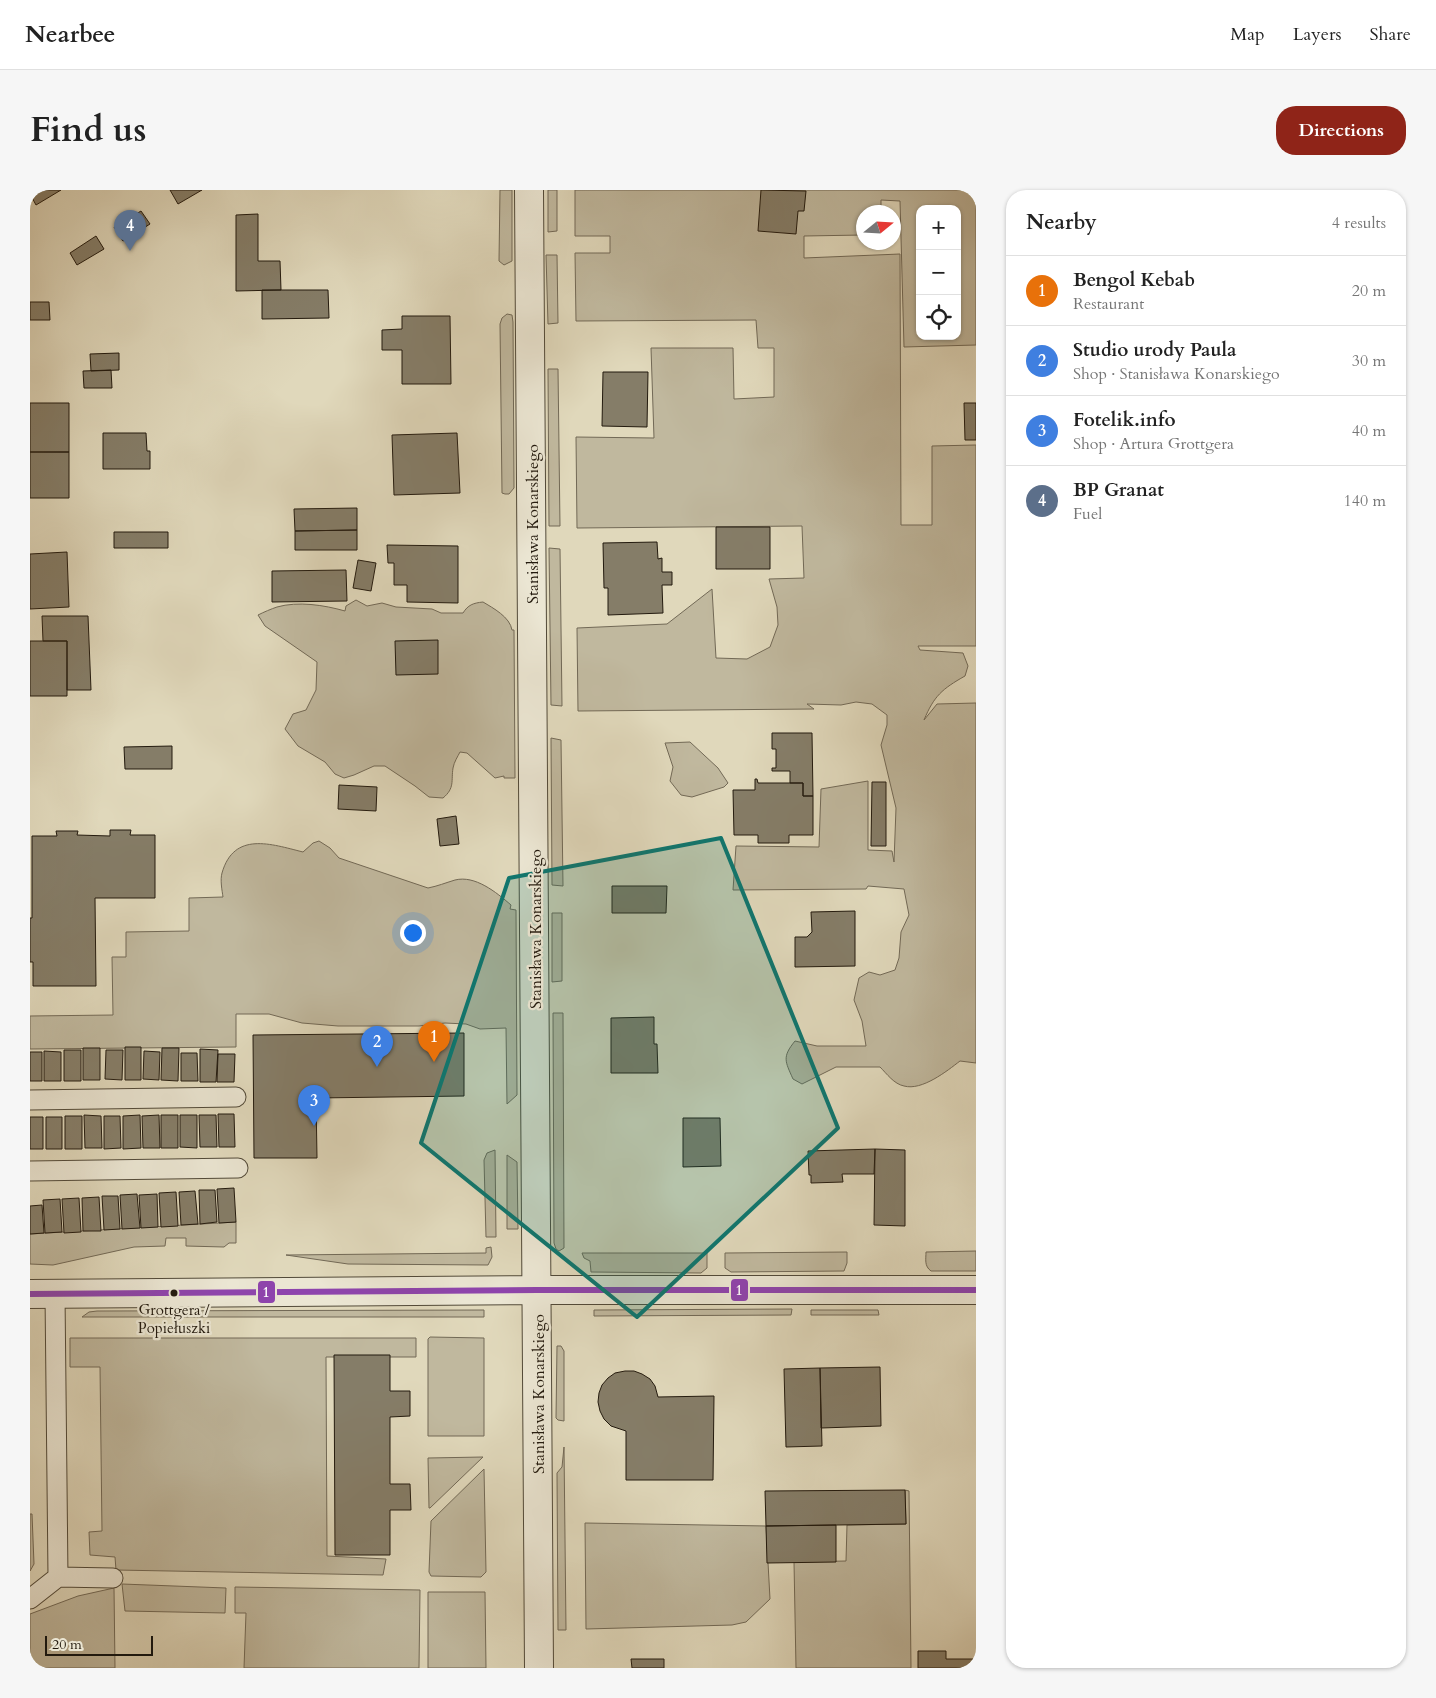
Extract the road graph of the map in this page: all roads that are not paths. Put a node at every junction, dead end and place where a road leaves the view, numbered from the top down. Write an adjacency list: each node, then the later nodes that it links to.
1 (529, 190): 6 (street, Stanisława Konarskiego)
2 (236, 1097): 3 (lane)
3 (30, 1100)
4 (238, 1168): 5 (lane)
5 (30, 1171)
6 (537, 1290): 7 (street); 8 (street); 12 (street, Stanisława Konarskiego)
7 (976, 1290)
8 (42, 1294): 9 (lane)
9 (58, 1577): 10 (lane); 11 (lane)
10 (113, 1578)
11 (30, 1599)
12 (539, 1668)

